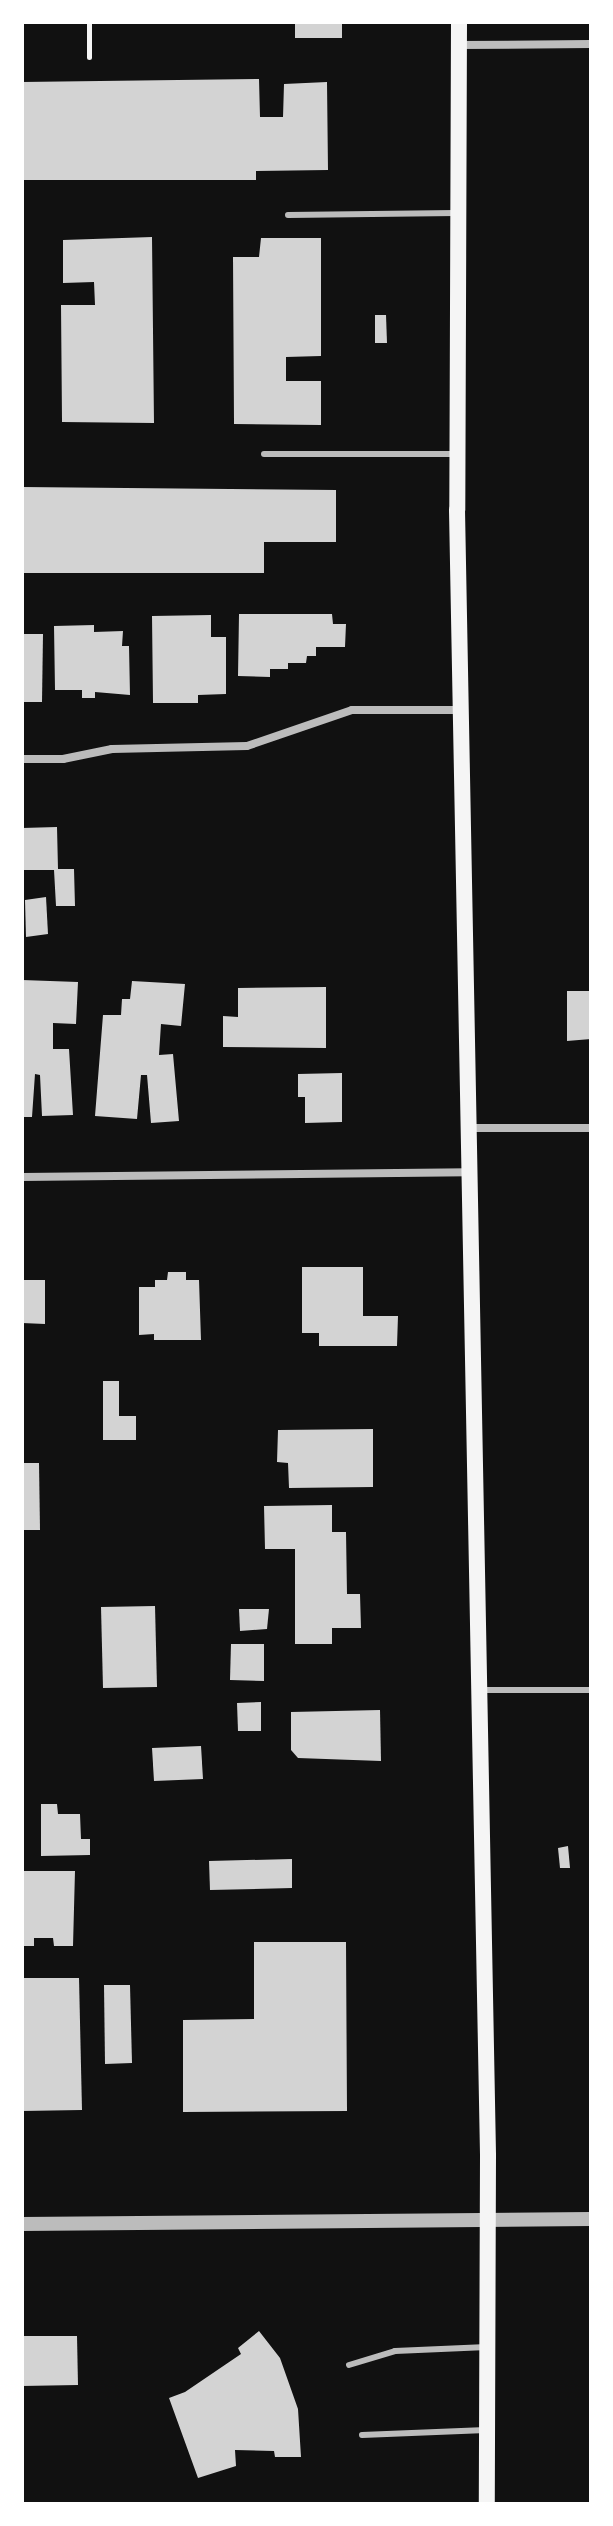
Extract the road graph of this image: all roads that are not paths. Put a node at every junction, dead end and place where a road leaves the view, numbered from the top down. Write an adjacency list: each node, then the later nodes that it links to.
1 (459, 22): 3 (main road)
2 (591, 44): 3 (street)
3 (459, 45): 4 (main road)
4 (457, 213): 5 (lane); 7 (main road)
5 (288, 215)
6 (264, 454): 7 (lane)
7 (456, 454): 8 (main road)
8 (459, 710): 9 (street); 10 (main road)
9 (22, 759)
10 (467, 1128): 11 (street); 12 (main road)
11 (591, 1128)
12 (468, 1172): 13 (street); 14 (main road)
13 (22, 1177)
14 (478, 1690): 15 (lane); 17 (main road)
15 (591, 1690)
16 (591, 2219): 17 (street)
17 (489, 2220): 18 (street); 19 (main road)
18 (22, 2224)
19 (489, 2347): 20 (lane); 21 (main road)
20 (349, 2365)
21 (488, 2430): 22 (lane); 23 (main road)
22 (362, 2435)
23 (487, 2504)

